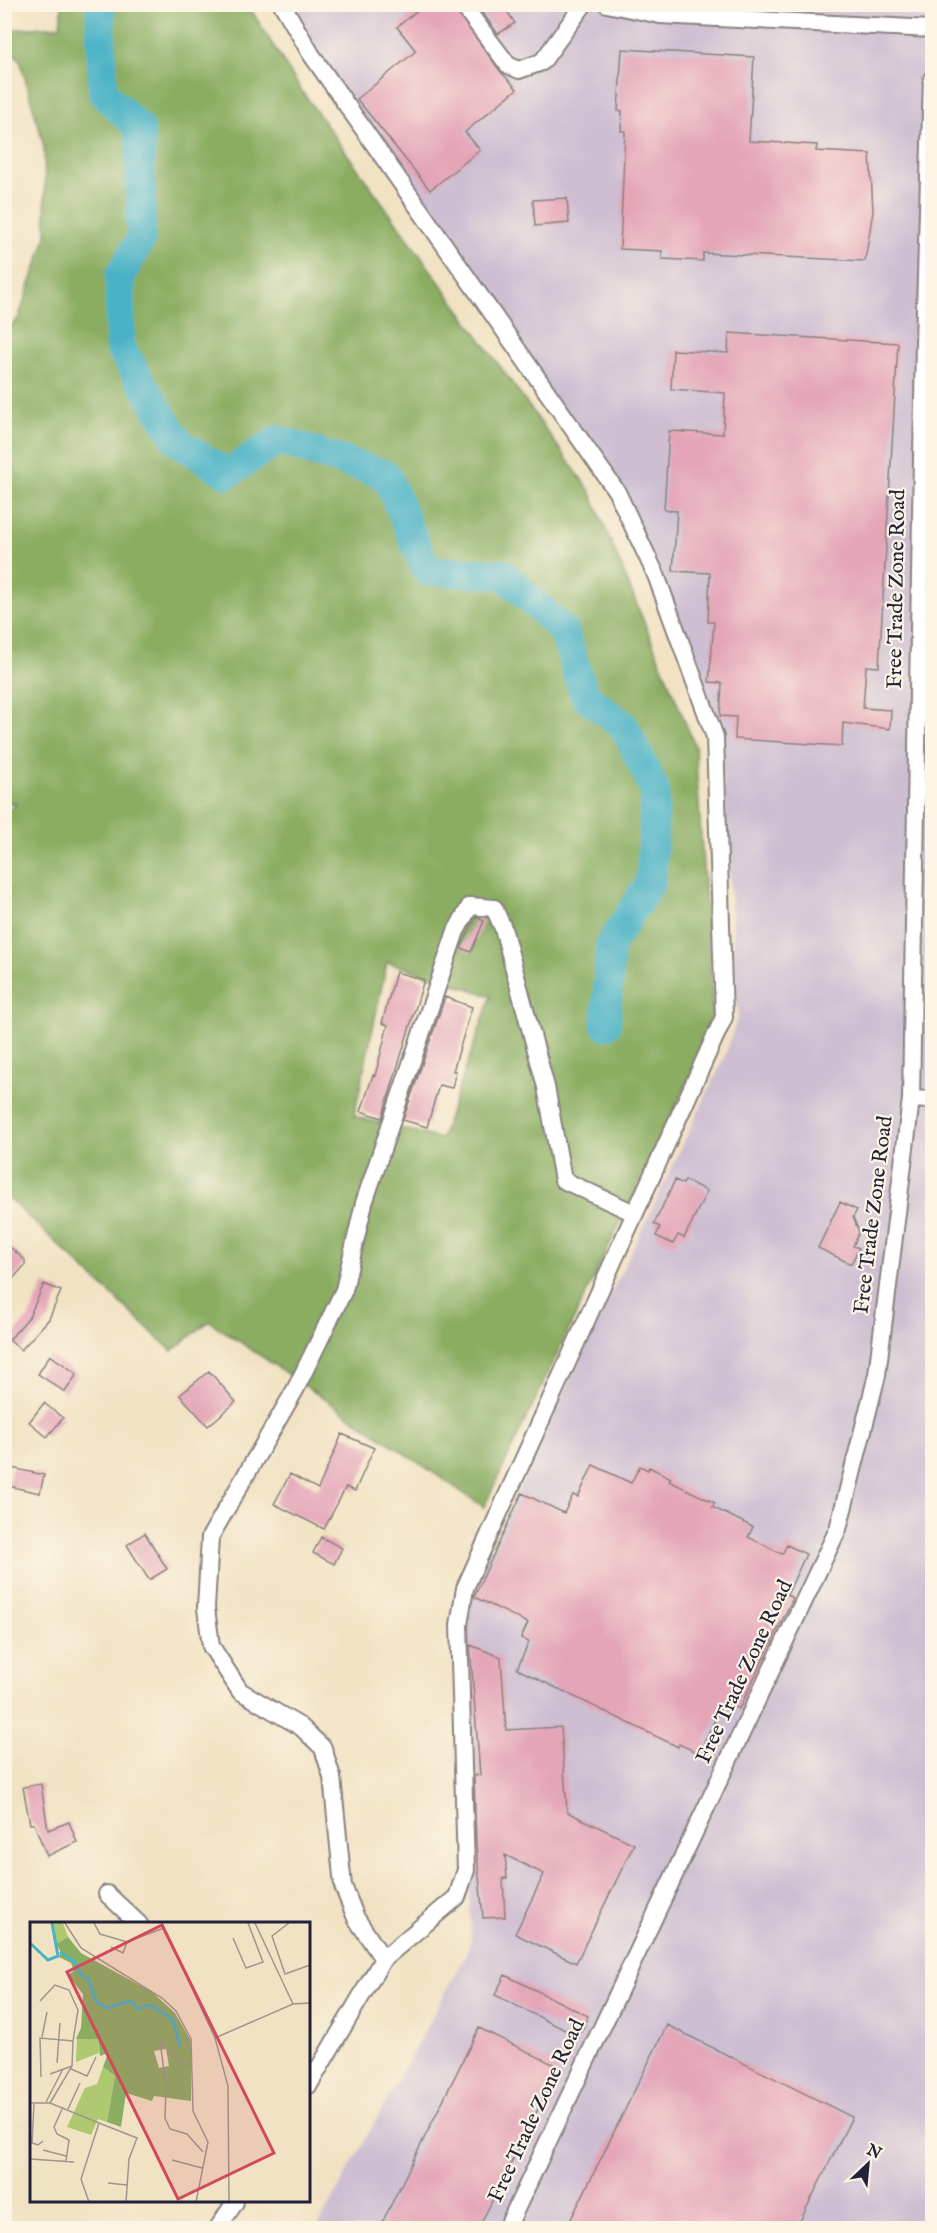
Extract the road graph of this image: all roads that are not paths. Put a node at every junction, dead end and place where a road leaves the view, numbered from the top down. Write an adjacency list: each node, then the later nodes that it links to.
1 (282, 4): 9 (street)
2 (462, 4): 3 (street)
3 (584, 4)
4 (607, 4): 5 (street)
5 (933, 29)
6 (933, 79): 7 (street, Free Trade Zone Road)
7 (911, 1099): 8 (street, Free Trade Zone Road); 16 (street, Free Trade Zone Road)
8 (933, 1100)
9 (634, 1213): 12 (street); 12 (street)
10 (107, 1894): 11 (street)
11 (137, 1922)
12 (383, 1959): 13 (street)
13 (310, 2082)
14 (234, 2203): 15 (street)
15 (218, 2229)
16 (507, 2229)

